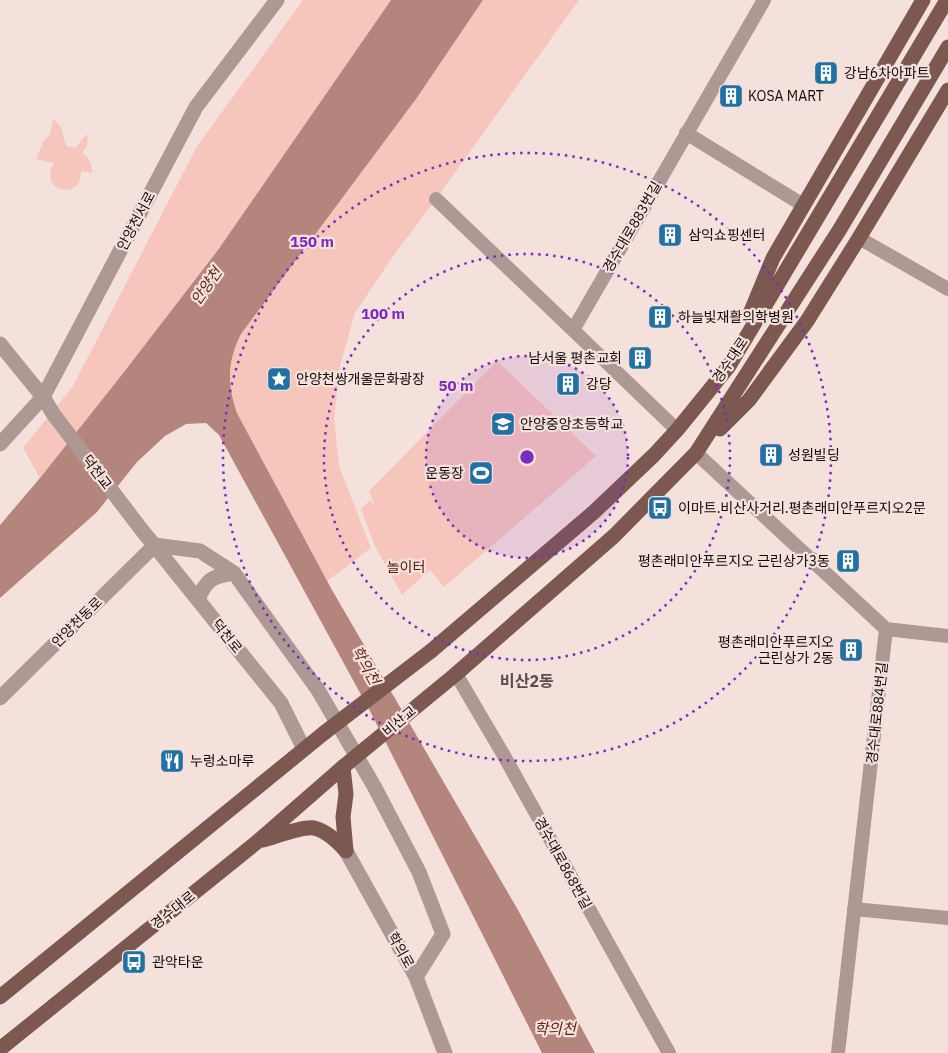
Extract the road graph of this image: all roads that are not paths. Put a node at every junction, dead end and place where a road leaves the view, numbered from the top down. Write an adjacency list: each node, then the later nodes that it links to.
1 (277, 0): 15 (street, 안양천서로)
2 (764, 0): 7 (street, 경수대로883번길)
3 (924, 0): 9 (main road)
4 (947, 0): 14 (main road, 경수대로)
5 (948, 47): 18 (main road, 경수대로)
6 (948, 90): 10 (main road)
7 (686, 134): 9 (street); 12 (street, 경수대로883번길)
8 (436, 199): 12 (street)
9 (803, 205): 14 (main road)
10 (859, 238): 11 (street); 18 (main road)
11 (948, 289)
12 (573, 330): 16 (street)
13 (0, 344): 15 (street)
14 (729, 366): 16 (main road, 경수대로)
15 (43, 397): 17 (street, 안양천서로); 19 (street, 덕천교)
16 (677, 430): 27 (main road, 경수대로, bridge)
17 (0, 444)
18 (696, 453): 23 (street); 25 (main road, 경수대로)
19 (141, 529): 20 (street, 덕천로)
20 (155, 545): 21 (street); 22 (street, 덕천로); 26 (street, 안양천동로)
21 (234, 573): 22 (street); 33 (street)
22 (198, 600): 27 (street, 덕천로)
23 (886, 629): 24 (street); 31 (street, 경수대로884번길)
24 (948, 636)
25 (456, 674): 28 (main road, 비산교, bridge); 37 (street, 경수대로868번길)
26 (0, 698)
27 (304, 750): 34 (main road)
28 (343, 768): 29 (main road, 경수대로); 30 (main road)
29 (257, 842): 30 (main road); 35 (main road, 경수대로)
30 (346, 851): 33 (street, 학의로)
31 (854, 909): 32 (street); 38 (street, 경수대로884번길)
32 (948, 918)
33 (416, 977): 36 (street, 학의로)
34 (0, 997)
35 (0, 1049)
36 (445, 1053)
37 (669, 1053)
38 (838, 1053)

